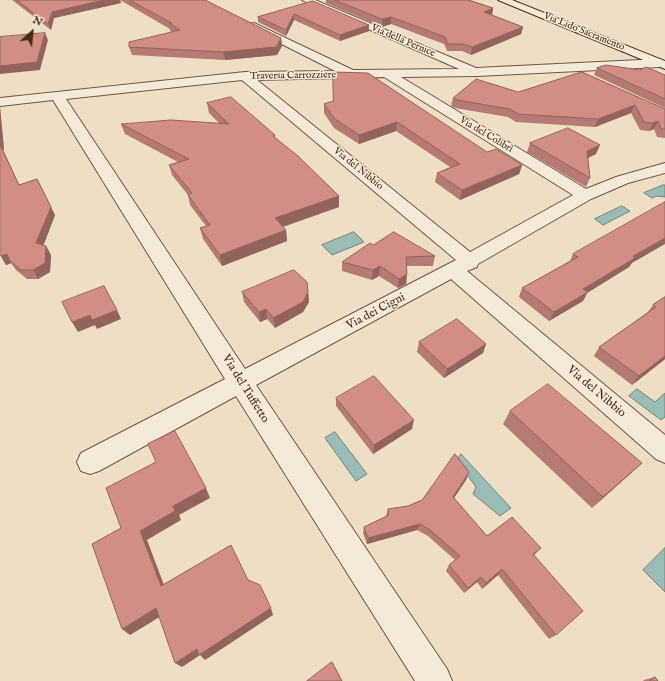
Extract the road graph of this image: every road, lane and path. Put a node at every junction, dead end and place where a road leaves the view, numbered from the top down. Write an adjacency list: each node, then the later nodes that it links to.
1 (307, 0): 6 (street, Via della Pernice)
2 (503, 0): 4 (street, Via Lido Sacramento)
3 (246, 22): 8 (street)
4 (662, 64): 5 (street, Traversa Carrozziere)
5 (567, 68): 6 (street, Traversa Carrozziere); 10 (street)
6 (477, 72): 7 (street, Traversa Carrozziere)
7 (387, 74): 8 (street, Traversa Carrozziere); 14 (street, Via del Colibrì)
8 (351, 75): 9 (street, Traversa Carrozziere)
9 (245, 76): 11 (street, Traversa Carrozziere); 15 (street, Via del Nibbio)
10 (590, 79)
11 (57, 96): 12 (street, Traversa Carrozziere); 16 (street, Via del Tuffetto)
12 (0, 102)
13 (665, 168): 14 (street, Via dei Cigni)
14 (585, 196): 15 (street, Via dei Cigni)
15 (462, 266): 16 (street, Via dei Cigni); 17 (street, Via del Nibbio)
16 (242, 383): 18 (street, Via dei Cigni); 19 (street, Via del Tuffetto)
17 (665, 451)
18 (90, 462)
19 (435, 681)

